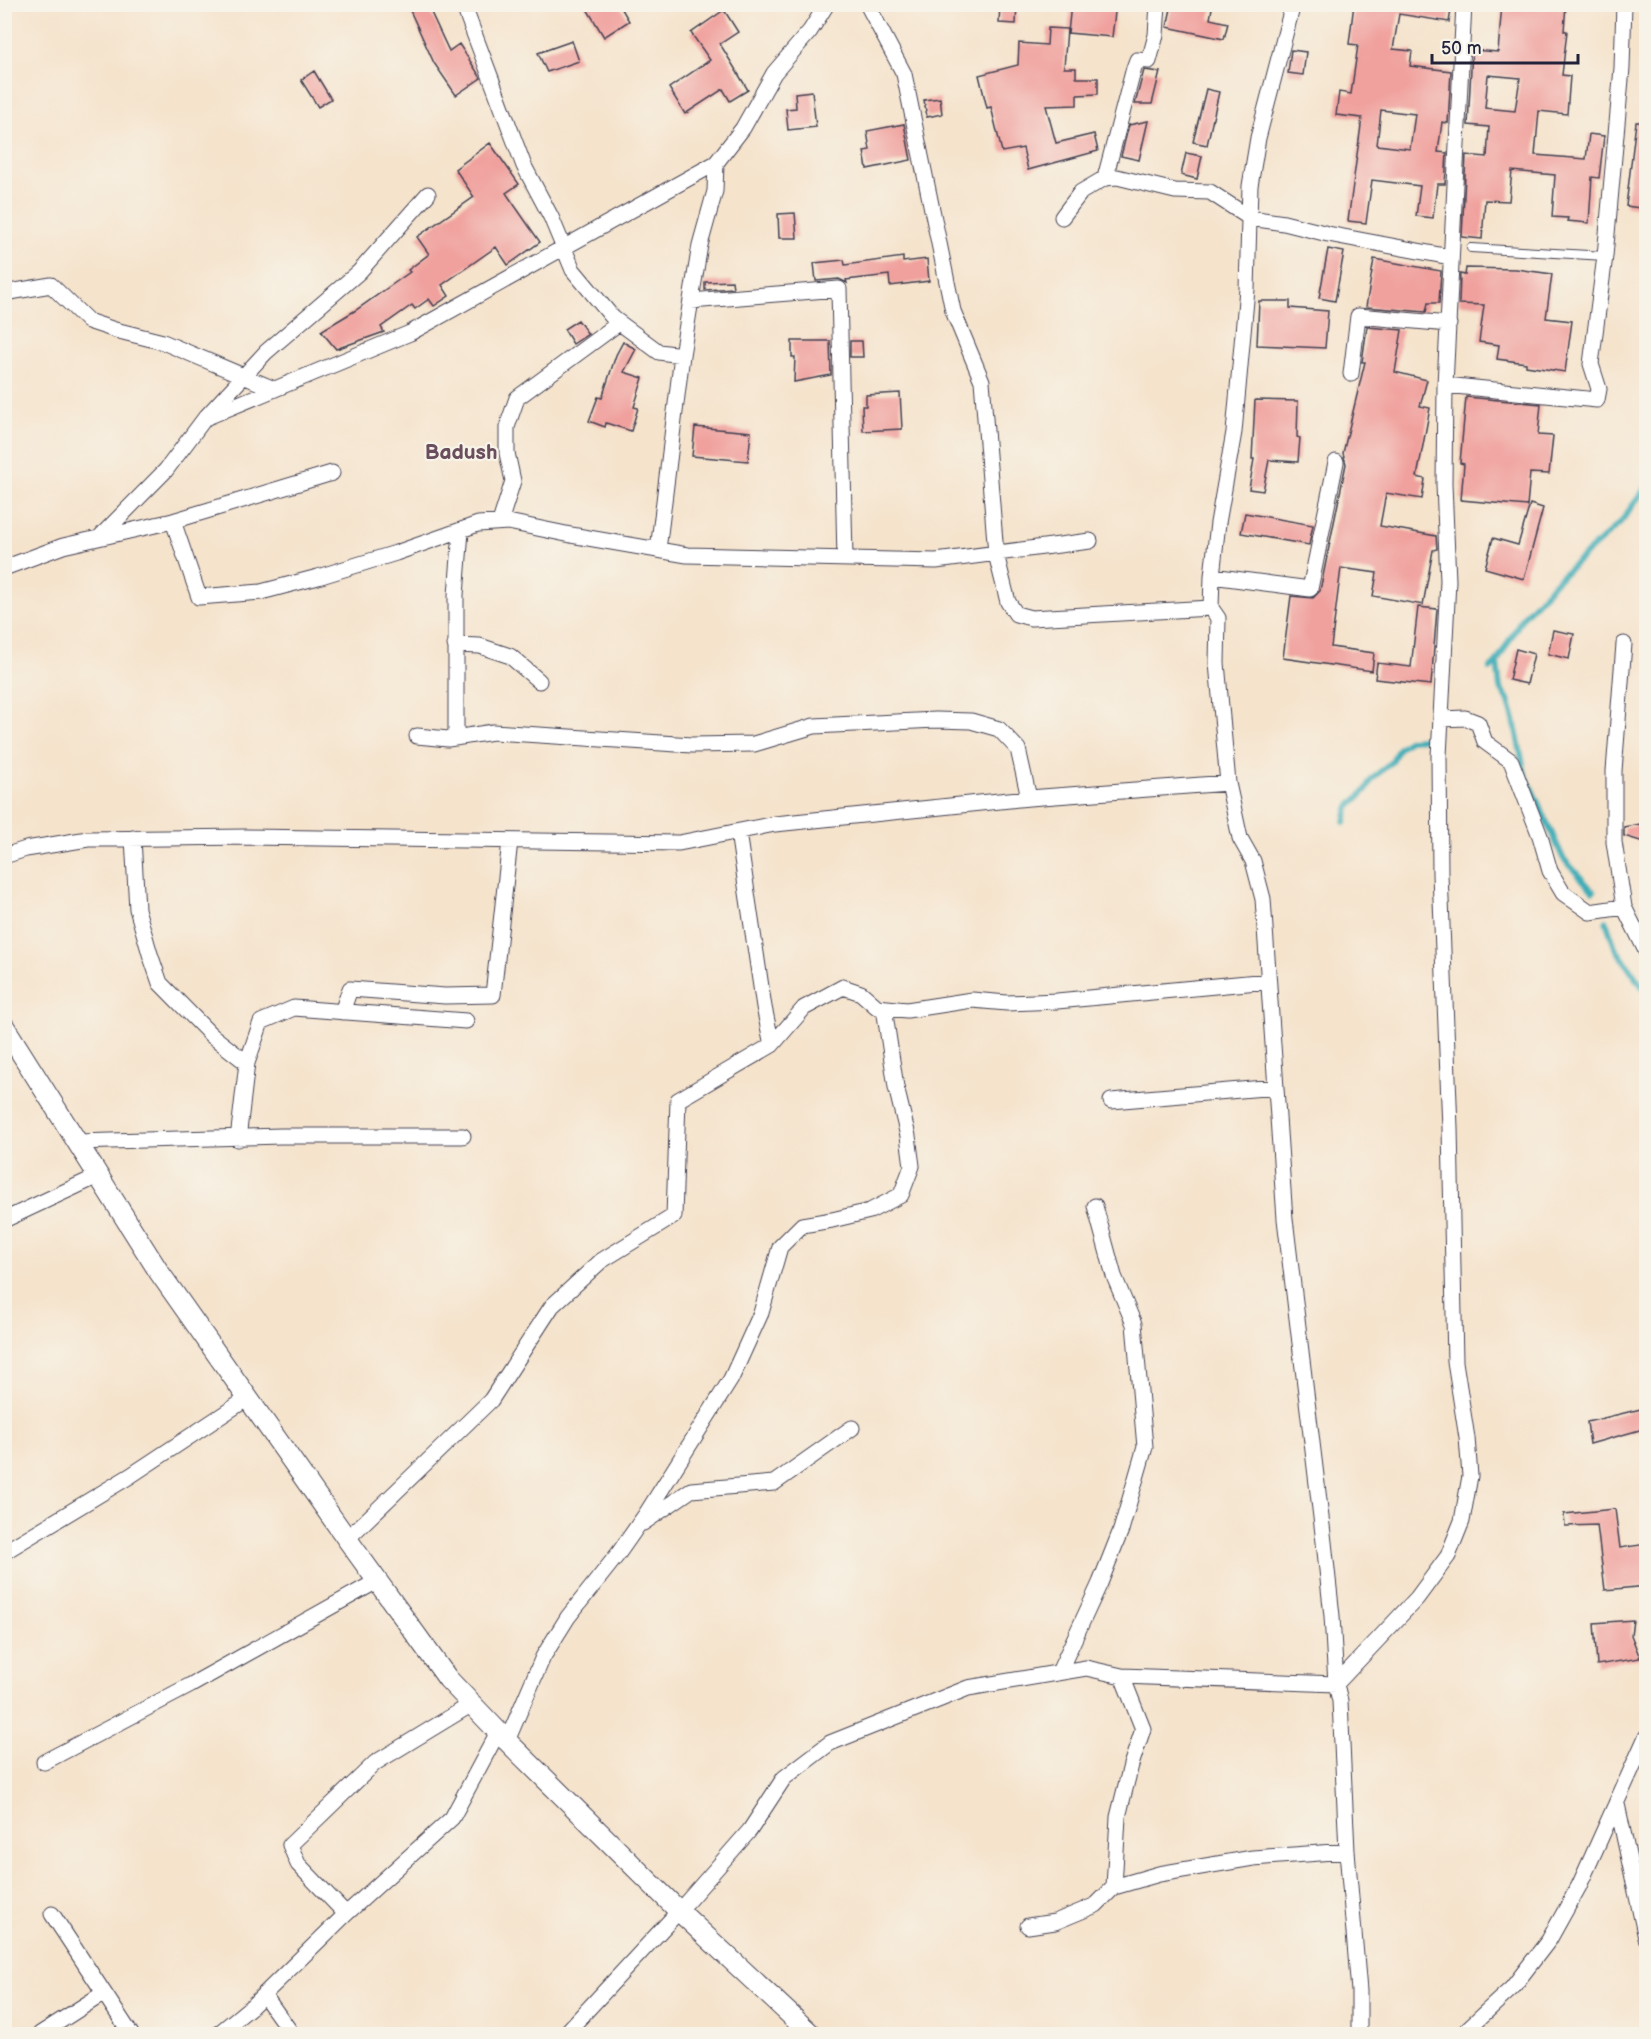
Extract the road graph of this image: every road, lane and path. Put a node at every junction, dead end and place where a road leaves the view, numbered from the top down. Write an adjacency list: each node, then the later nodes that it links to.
1 (463, 4): 13 (street)
2 (827, 4): 8 (street)
3 (867, 4): 35 (street)
4 (1158, 4): 9 (street)
5 (1293, 4): 12 (street)
6 (1464, 4): 16 (street)
7 (1624, 4): 15 (street)
8 (716, 162): 13 (street); 18 (street)
9 (1105, 178): 11 (street); 12 (street)
10 (428, 194): 23 (street)
11 (1062, 218)
12 (1250, 218): 16 (street); 38 (street)
13 (563, 247): 19 (street); 25 (street)
14 (1471, 248): 15 (lane)
15 (1605, 256): 24 (street)
16 (1450, 257): 20 (street)
17 (4, 293): 23 (street)
18 (691, 301): 21 (street); 36 (street)
19 (619, 323): 21 (street); 30 (street)
20 (1449, 324): 22 (street); 24 (street)
21 (682, 355): 34 (street)
22 (1351, 374)
23 (244, 375): 25 (street); 26 (street)
24 (1445, 385): 43 (street)
25 (274, 389): 26 (street)
26 (205, 418): 32 (street)
27 (1335, 462): 38 (street)
28 (332, 473): 29 (street)
29 (173, 521): 31 (street); 32 (street)
30 (500, 522): 31 (street); 34 (street)
31 (461, 531): 41 (street)
32 (100, 537): 37 (street)
33 (1090, 541): 35 (street)
34 (658, 550): 36 (street)
35 (996, 554): 36 (street); 39 (street)
36 (845, 559)
37 (4, 568)
38 (1212, 576): 39 (street)
39 (1212, 608): 46 (street)
40 (1624, 644): 52 (street)
41 (455, 645): 42 (street); 45 (street)
42 (539, 681)
43 (1442, 719): 52 (street); 77 (street)
44 (417, 736): 45 (street)
45 (456, 738): 47 (street)
46 (1228, 783): 47 (street); 54 (street)
47 (1029, 798): 48 (street)
48 (738, 832): 50 (street); 59 (street)
49 (133, 838): 50 (street); 51 (street); 60 (street)
50 (510, 842): 56 (street)
51 (4, 856)
52 (1624, 907): 53 (street)
53 (1647, 951)
54 (1268, 981): 55 (street); 61 (street)
55 (884, 1008): 59 (street); 71 (street)
56 (342, 1012): 57 (street); 60 (street)
57 (466, 1021)
58 (4, 1026): 65 (street)
59 (772, 1045): 72 (street)
60 (247, 1063): 64 (street)
61 (1276, 1087): 62 (street); 77 (street)
62 (1112, 1101)
63 (463, 1136): 64 (street)
64 (238, 1138): 65 (street)
65 (77, 1142): 66 (street)
66 (98, 1176): 68 (street); 69 (street)
67 (1095, 1206): 75 (street)
68 (4, 1220)
69 (248, 1398): 72 (street); 73 (street)
70 (852, 1428): 71 (street)
71 (636, 1528): 79 (street)
72 (347, 1539): 74 (street)
73 (4, 1552)
74 (377, 1581): 78 (street); 81 (street)
75 (1059, 1672): 76 (street); 85 (street)
76 (1122, 1676): 77 (street); 84 (street)
77 (1336, 1684): 83 (street)
78 (472, 1704): 79 (street); 87 (street)
79 (503, 1736): 85 (street); 87 (street)
80 (1647, 1737): 82 (street)
81 (44, 1762)
82 (1617, 1804): 89 (street); 99 (street)
83 (1347, 1851): 84 (street); 98 (street)
84 (1114, 1887): 88 (street)
85 (679, 1911): 96 (street); 97 (street)
86 (52, 1914): 90 (street)
87 (346, 1914): 91 (street)
88 (1028, 1926)
89 (1647, 1938)
90 (104, 1993): 92 (street); 93 (street)
91 (264, 1995): 94 (street); 95 (street)
92 (40, 2034)
93 (131, 2034)
94 (218, 2034)
95 (292, 2034)
96 (565, 2034)
97 (812, 2034)
98 (1359, 2034)
99 (1462, 2034)

